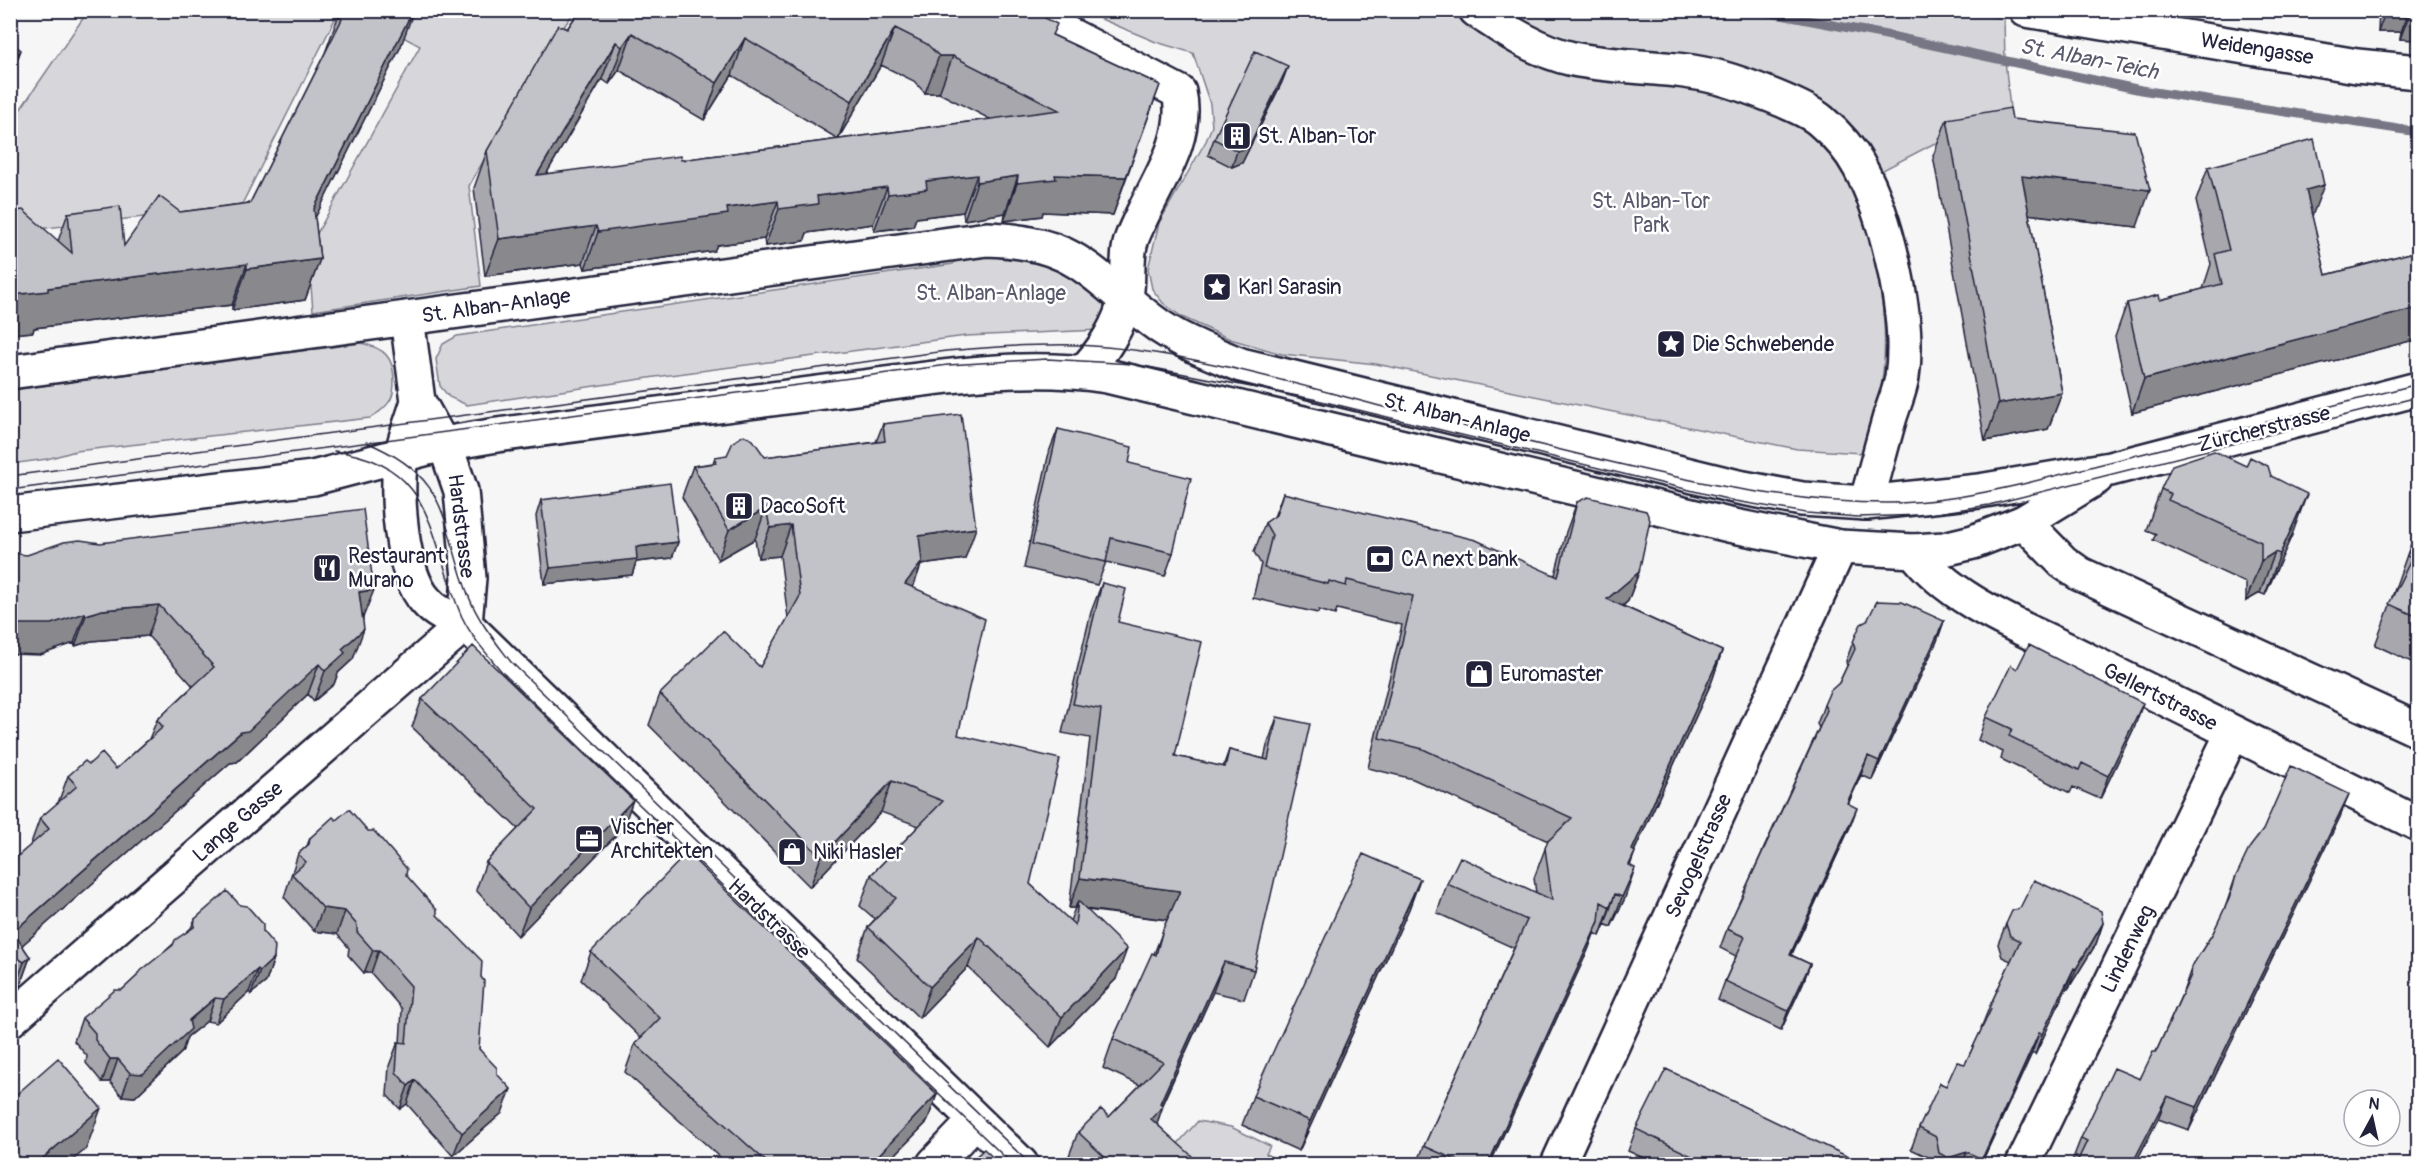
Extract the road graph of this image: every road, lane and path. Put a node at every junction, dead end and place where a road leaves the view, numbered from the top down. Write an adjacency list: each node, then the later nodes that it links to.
1 (1022, 10): 5 (street)
2 (1476, 10): 18 (street, Sevogelstrasse)
3 (2026, 10): 4 (street, Weidengasse)
4 (2418, 72)
5 (1136, 227): 6 (street); 7 (street)
6 (1093, 271): 7 (street, St. Alban-Anlage); 8 (street, St. Alban-Anlage)
7 (1126, 297): 10 (street); 18 (street, St. Alban-Anlage)
8 (407, 318): 9 (street, St. Alban-Anlage); 12 (street, Hardstrasse)
9 (10, 372)
10 (1083, 372): 13 (street, St. Alban-Anlage); 21 (street, St. Alban-Anlage)
11 (2418, 389): 15 (street, Zürcherstrasse)
12 (418, 401): 13 (street, Hardstrasse); 14 (street, Hardstrasse)
13 (443, 444): 14 (street, St. Alban-Anlage); 23 (street, Hardstrasse)
14 (402, 454): 19 (street, St. Alban-Anlage); 23 (street, Hardstrasse)
15 (2110, 469): 16 (street, Zürcherstrasse); 20 (street, Zürcherstrasse)
16 (1979, 491): 17 (street, Zürcherstrasse); 20 (street)
17 (1936, 496): 18 (street, Zürcherstrasse); 22 (street)
18 (1866, 503): 21 (street, Sevogelstrasse); 22 (street, Gellertstrasse)
19 (10, 514)
20 (2024, 522): 22 (street, Zürcherstrasse); 24 (street)
21 (1840, 547): 22 (street, Zürcherstrasse); 31 (street, Sevogelstrasse)
22 (1914, 551): 25 (street, Gellertstrasse)
23 (465, 624): 27 (street, Lange Gasse); 28 (street, Hardstrasse)
24 (2418, 730)
25 (2232, 734): 26 (street, Gellertstrasse); 32 (street, Lindenweg)
26 (2418, 824)
27 (10, 1020)
28 (975, 1121): 29 (street); 30 (street, Hardstrasse)
29 (934, 1164)
30 (1021, 1164)
31 (1558, 1164)
32 (2023, 1164)

